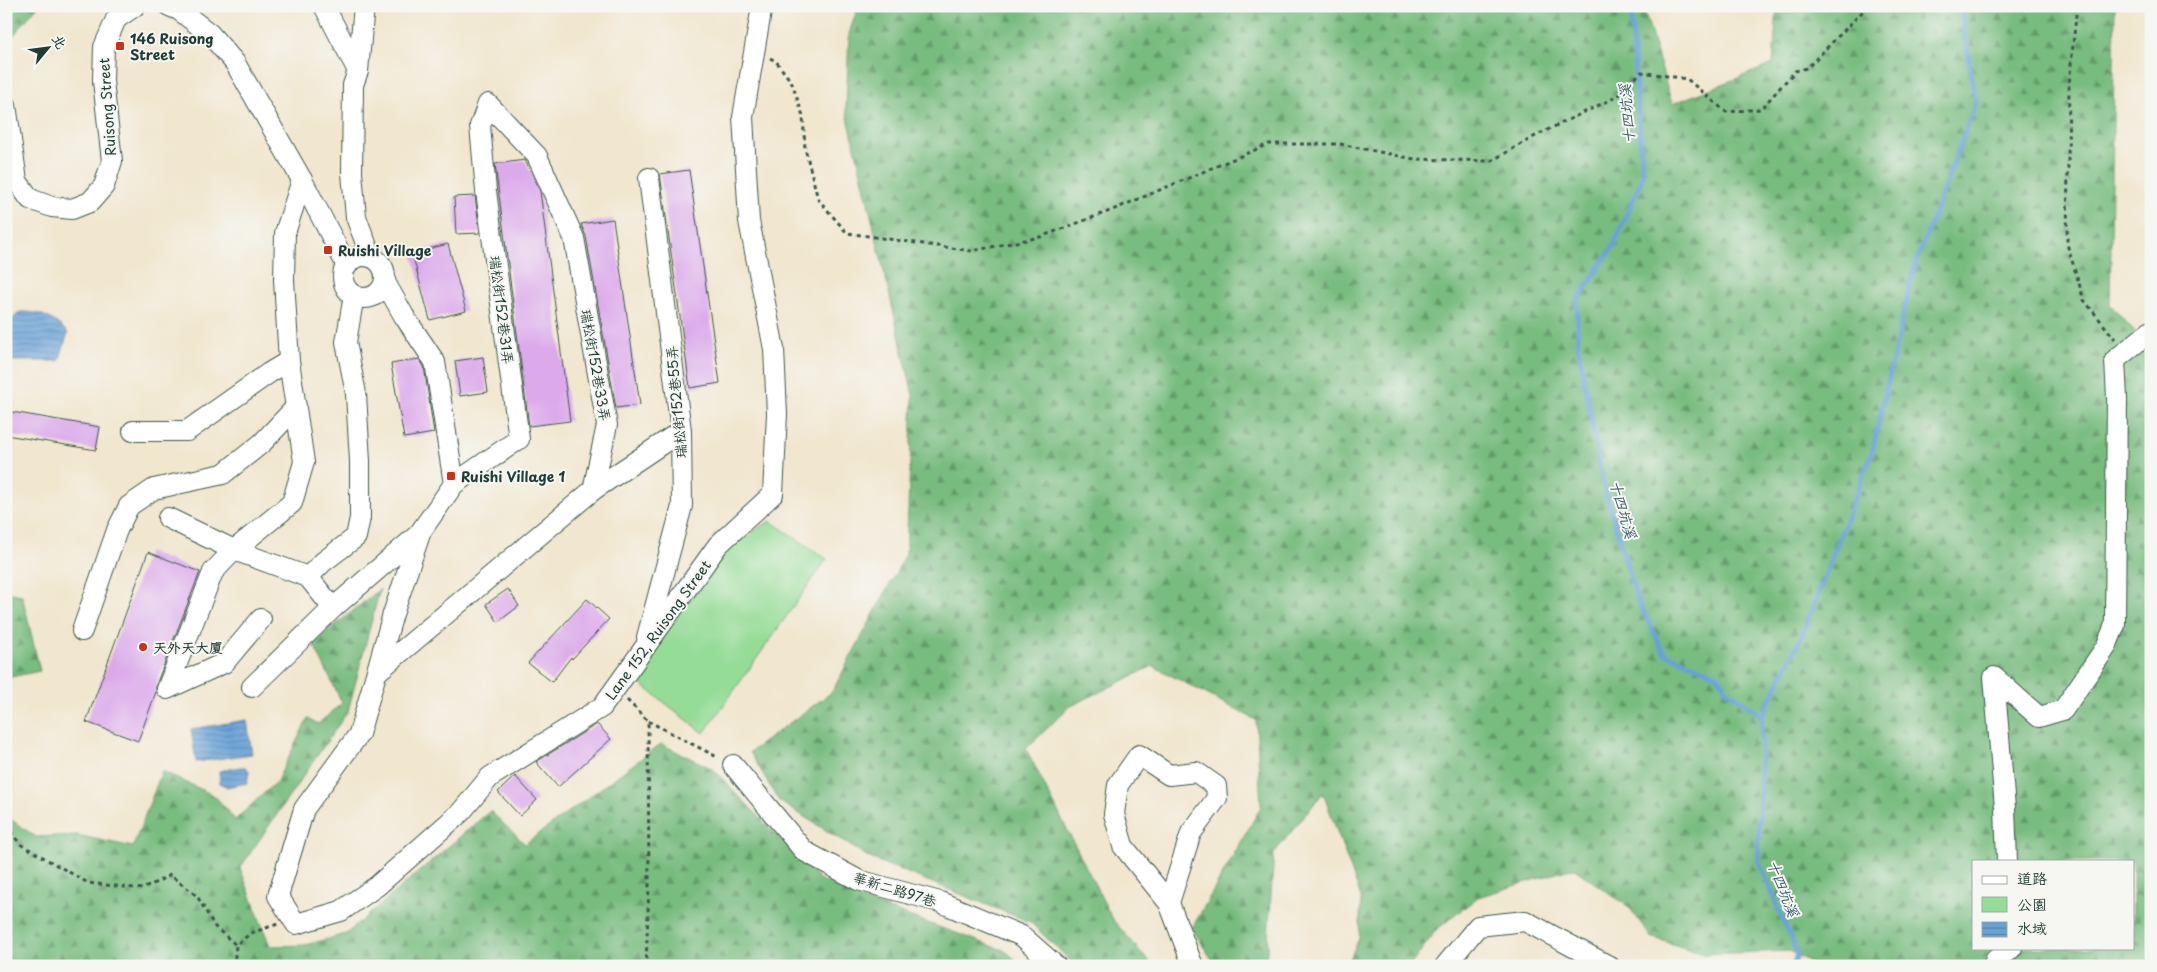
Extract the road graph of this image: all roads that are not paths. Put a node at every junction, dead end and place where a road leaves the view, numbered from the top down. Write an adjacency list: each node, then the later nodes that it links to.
1 (135, 6): 8 (street, Ruisong Street)
2 (169, 6): 10 (street)
3 (324, 6): 6 (street)
4 (364, 6): 6 (street)
5 (762, 6): 29 (street, Lane 152, Ruisong Street)
6 (358, 71): 11 (street)
7 (488, 104): 20 (street, 瑞松街152巷31弄); 21 (street, 瑞松街152巷33弄)
8 (6, 105)
9 (649, 178): 19 (street, 瑞松街152巷55弄)
10 (302, 180): 12 (street); 16 (street)
11 (371, 257): 12 (street); 13 (street)
12 (347, 266): 14 (street)
13 (385, 282): 14 (street); 20 (street)
14 (354, 295): 25 (street)
15 (2151, 331): 33 (street)
16 (289, 361): 17 (street); 18 (street)
17 (296, 407): 24 (street); 28 (street)
18 (132, 431)
19 (682, 432): 21 (street); 29 (street, 瑞松街152巷55弄)
20 (454, 484): 23 (street)
21 (593, 490): 30 (street)
22 (168, 518): 24 (street)
23 (421, 531): 26 (street); 30 (street)
24 (234, 550): 25 (street); 27 (street)
25 (308, 577): 26 (street)
26 (333, 608): 31 (street)
27 (261, 619)
28 (82, 631)
29 (643, 651): 30 (street, Lane 152, Ruisong Street)
30 (377, 672)
31 (252, 687)
32 (733, 765): 36 (street, 華新二路97巷)
33 (2007, 860)
34 (1169, 903): 34 (street); 37 (street)
35 (2009, 950): 40 (street)
36 (1056, 966)
37 (1194, 966)
38 (1445, 966): 39 (street)
39 (1609, 966)
40 (1993, 966)

